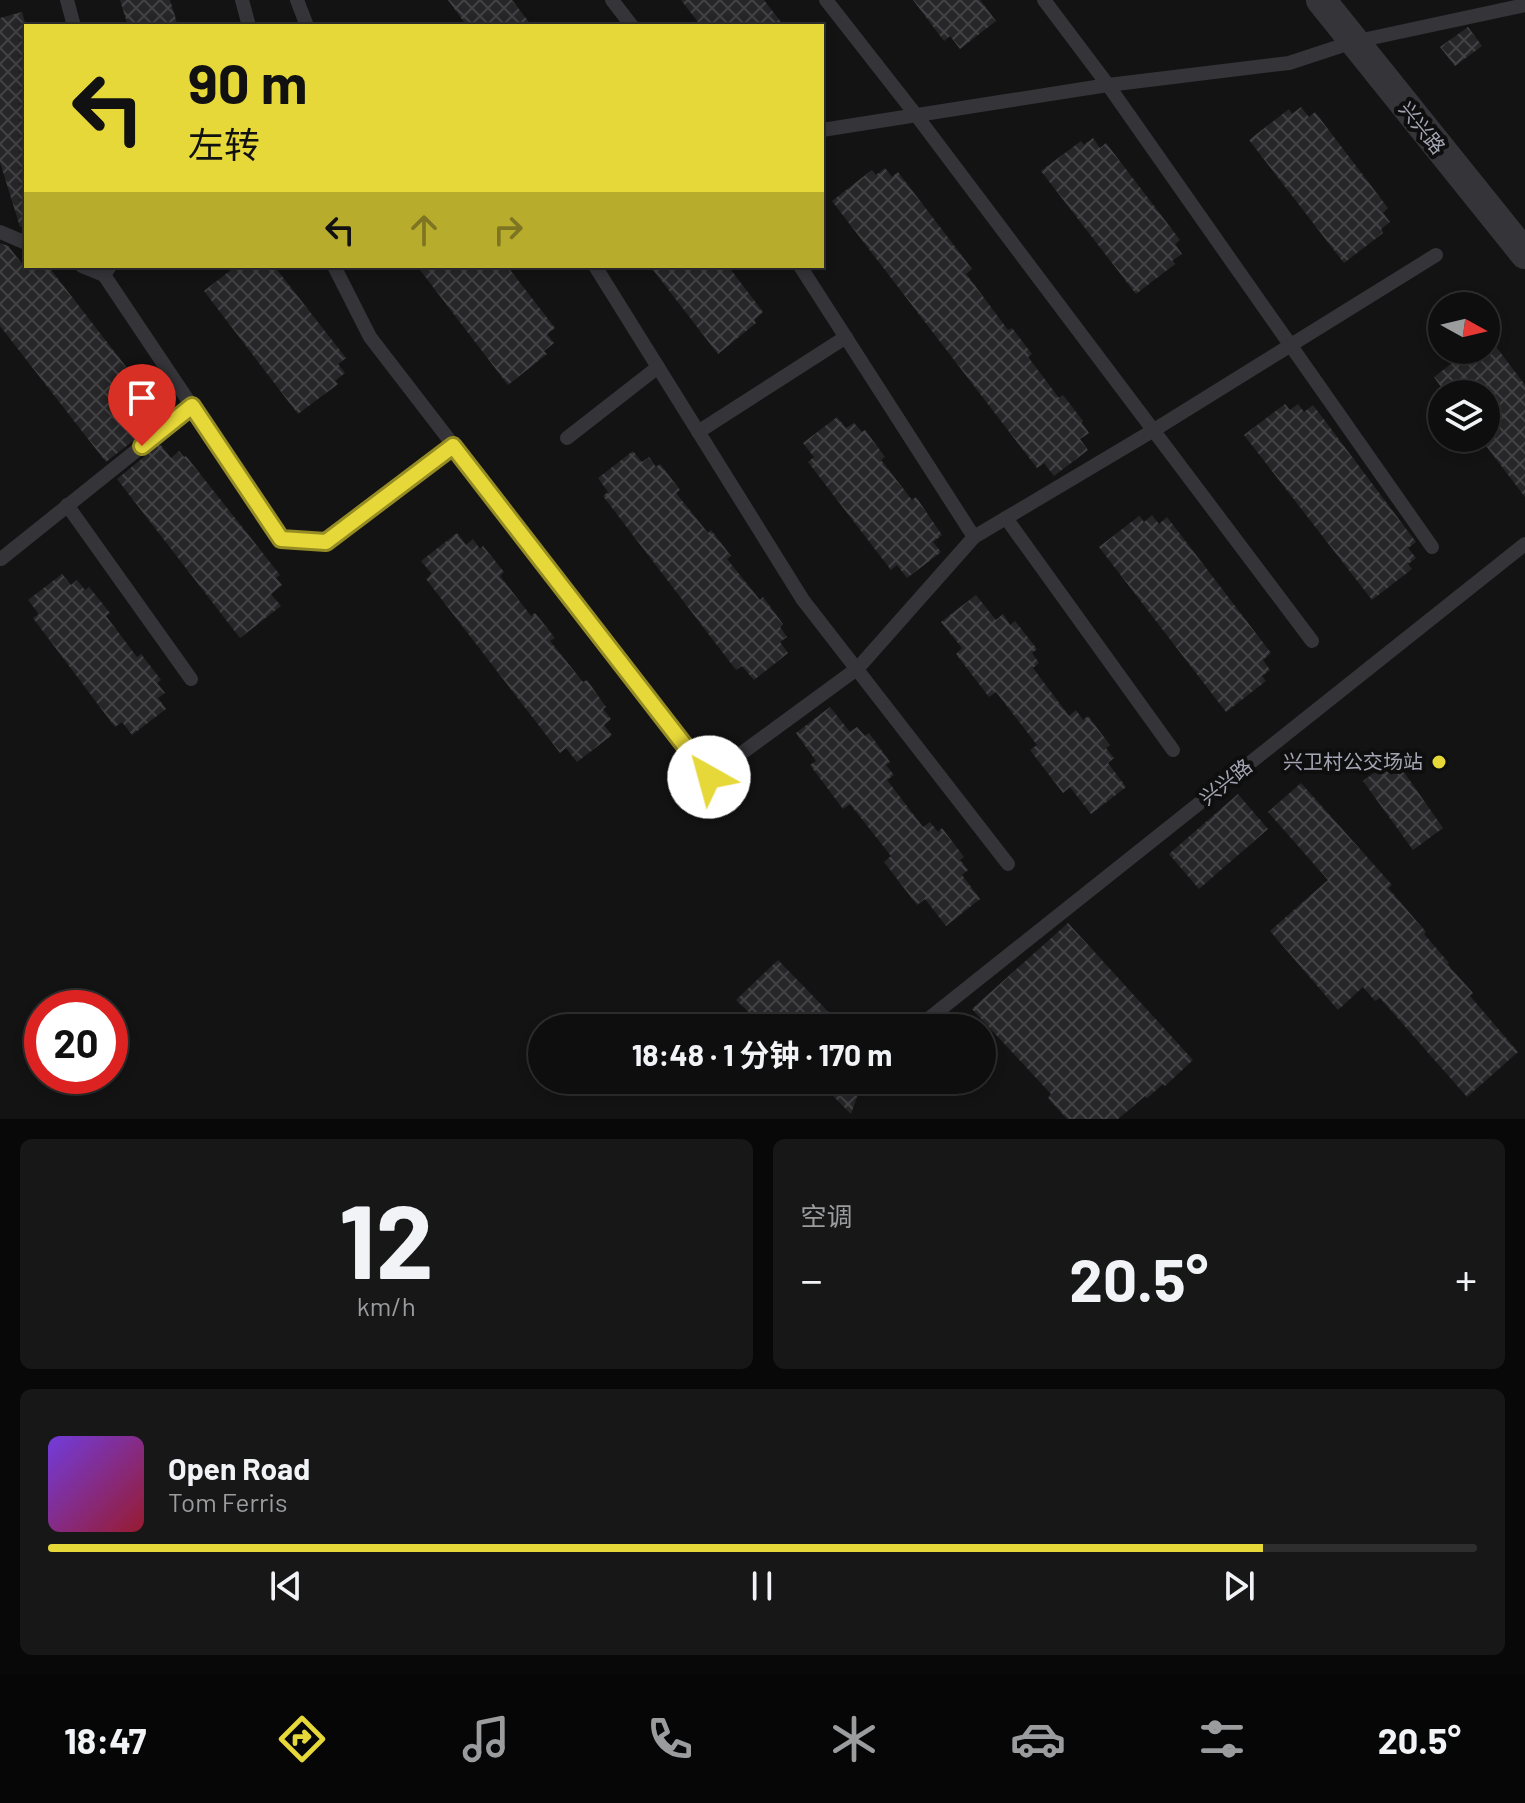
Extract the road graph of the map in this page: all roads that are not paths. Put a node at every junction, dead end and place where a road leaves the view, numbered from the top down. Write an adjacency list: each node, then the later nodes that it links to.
1 (67, 0): 9 (lane)
2 (242, 0): 10 (lane)
3 (297, 0): 11 (lane)
4 (612, 0): 12 (lane)
5 (826, 0): 15 (lane)
6 (1044, 0): 14 (lane)
7 (1321, 0): 13 (street, 兴兴路)
8 (1525, 5): 13 (lane)
9 (73, 24)
10 (248, 24)
11 (306, 24)
12 (630, 24)
13 (1353, 42): 14 (lane); 19 (street, 兴兴路)
14 (1108, 85): 15 (lane); 26 (lane)
15 (916, 115): 16 (lane); 29 (lane)
16 (824, 130)
17 (0, 232): 18 (lane)
18 (24, 242)
19 (1525, 254)
20 (1436, 255): 26 (lane)
21 (335, 268): 32 (lane)
22 (596, 268): 27 (lane)
23 (801, 268): 25 (lane)
24 (107, 271): 28 (lane)
25 (846, 337): 30 (lane); 35 (lane)
26 (1291, 345): 29 (lane); 37 (lane)
27 (658, 367): 30 (lane); 31 (lane)
28 (192, 406): 32 (lane); 33 (lane)
29 (1154, 430): 34 (lane); 39 (lane)
30 (698, 432): 40 (lane)
31 (567, 438)
32 (453, 446): 40 (lane)
33 (67, 505): 38 (lane); 41 (lane)
34 (1006, 518): 35 (lane); 42 (lane)
35 (974, 537): 40 (lane)
36 (1525, 544): 44 (lane, 兴兴路)
37 (1432, 547)
38 (1, 559)
39 (1312, 641)
40 (858, 668): 43 (lane)
41 (191, 679)
42 (1173, 750)
43 (1008, 864)
44 (935, 1014)

